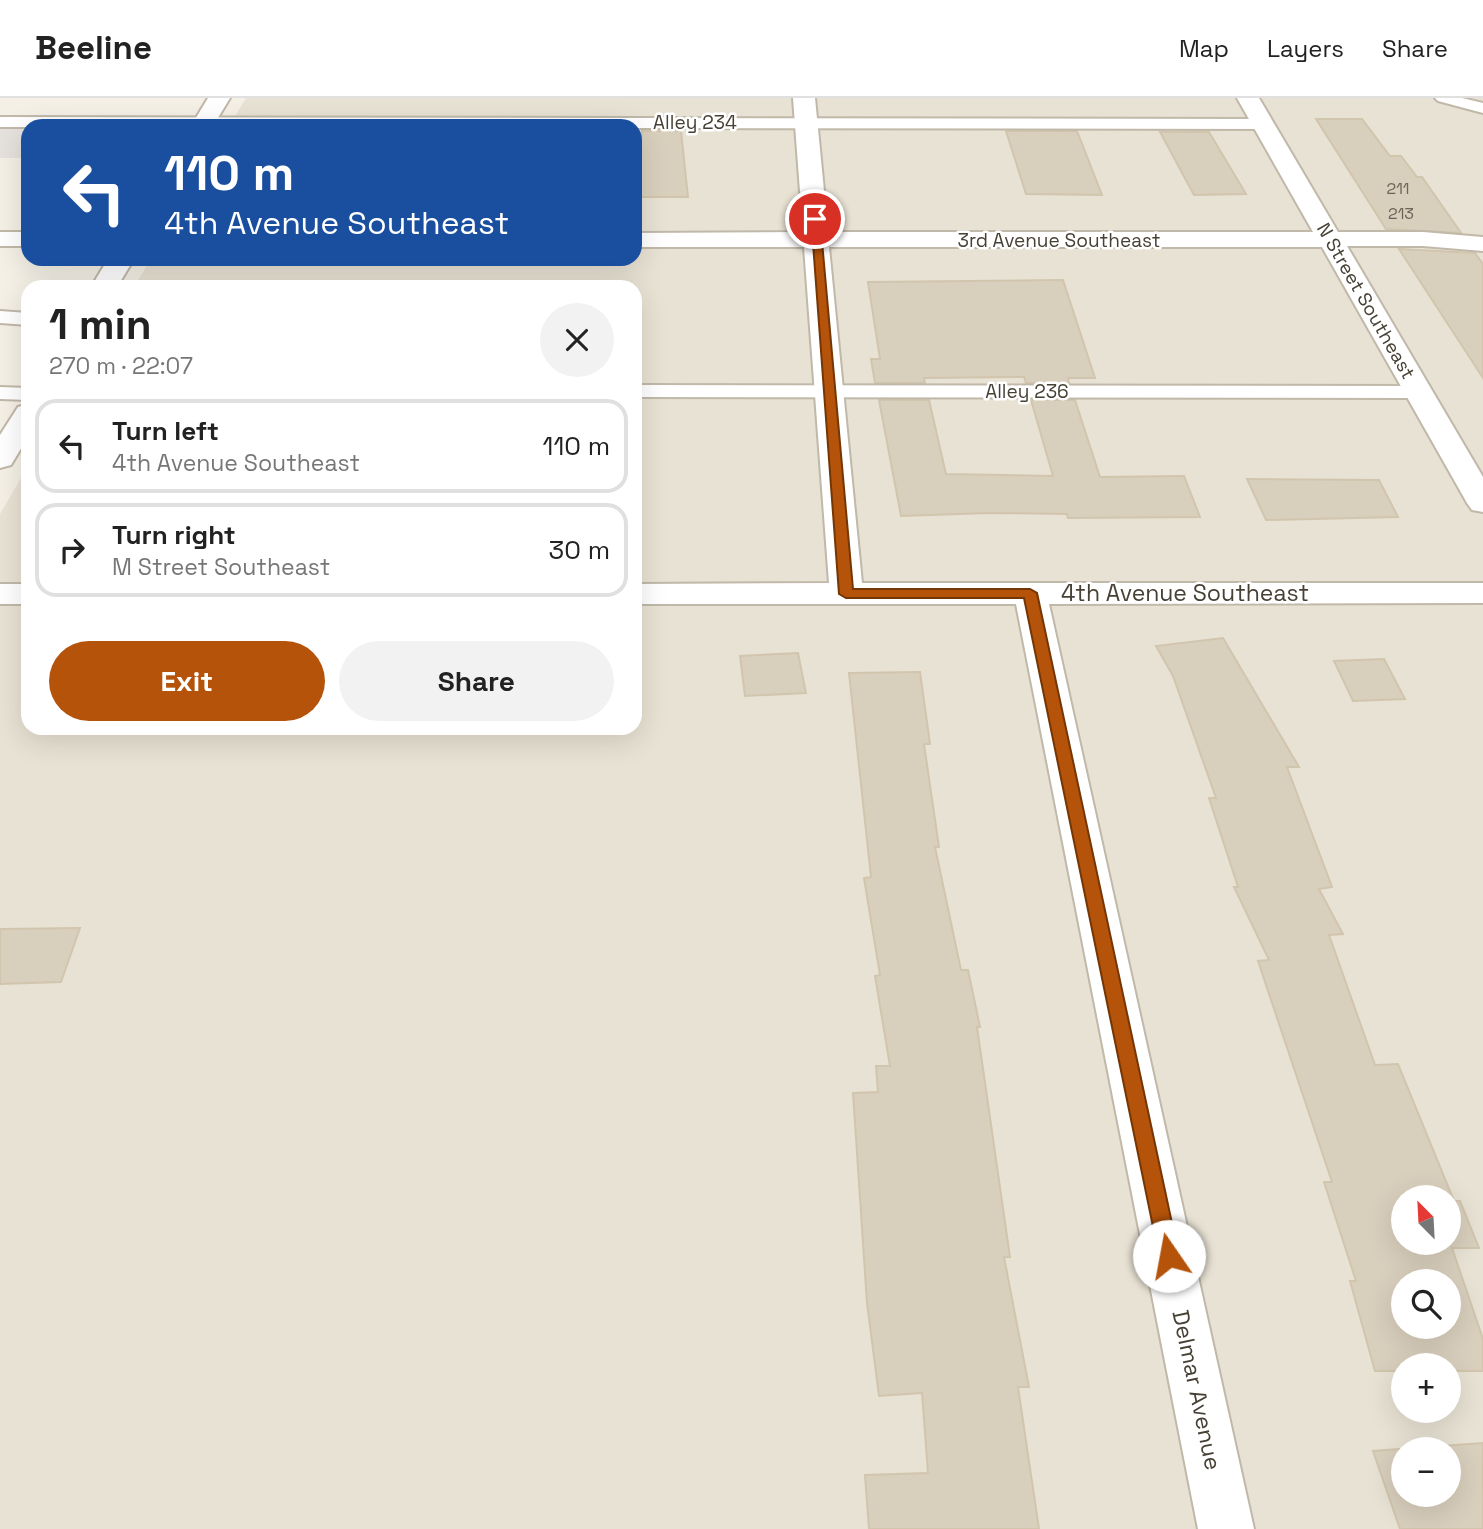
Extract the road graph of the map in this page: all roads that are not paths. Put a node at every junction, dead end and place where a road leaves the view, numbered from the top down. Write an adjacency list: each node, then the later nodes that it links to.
1 (219, 98): 6 (street)
2 (1248, 98): 10 (street, N Street Southeast)
3 (1443, 98): 4 (lane)
4 (1483, 108)
5 (805, 110): 7 (lane, Alley 234); 10 (lane, Alley 234); 15 (street)
6 (207, 119)
7 (419, 119)
8 (0, 121): 9 (lane, Alley 234)
9 (21, 121)
10 (1264, 124): 13 (street, N Street Southeast)
11 (0, 239): 12 (street)
12 (21, 239)
13 (1330, 239): 15 (street, 3rd Avenue Southeast); 16 (street, 3rd Avenue Southeast); 21 (street, N Street Southeast)
14 (642, 240): 15 (street, 3rd Avenue Southeast)
15 (816, 240): 20 (street)
16 (1483, 244)
17 (0, 317): 18 (lane)
18 (21, 318)
19 (642, 391): 20 (lane, Alley 236)
20 (829, 391): 21 (lane, Alley 236); 32 (street)
21 (1419, 392): 26 (street, N Street Southeast)
22 (0, 393): 23 (lane)
23 (21, 394)
24 (21, 424): 25 (street)
25 (0, 459)
26 (1483, 503)
27 (1030, 593): 28 (street, 4th Avenue Southeast); 32 (street, 4th Avenue Southeast); 33 (street, Delmar Avenue)
28 (1483, 593)
29 (0, 594): 30 (street)
30 (21, 594)
31 (642, 594): 32 (street, 4th Avenue Southeast)
32 (846, 594)
33 (1226, 1529)

